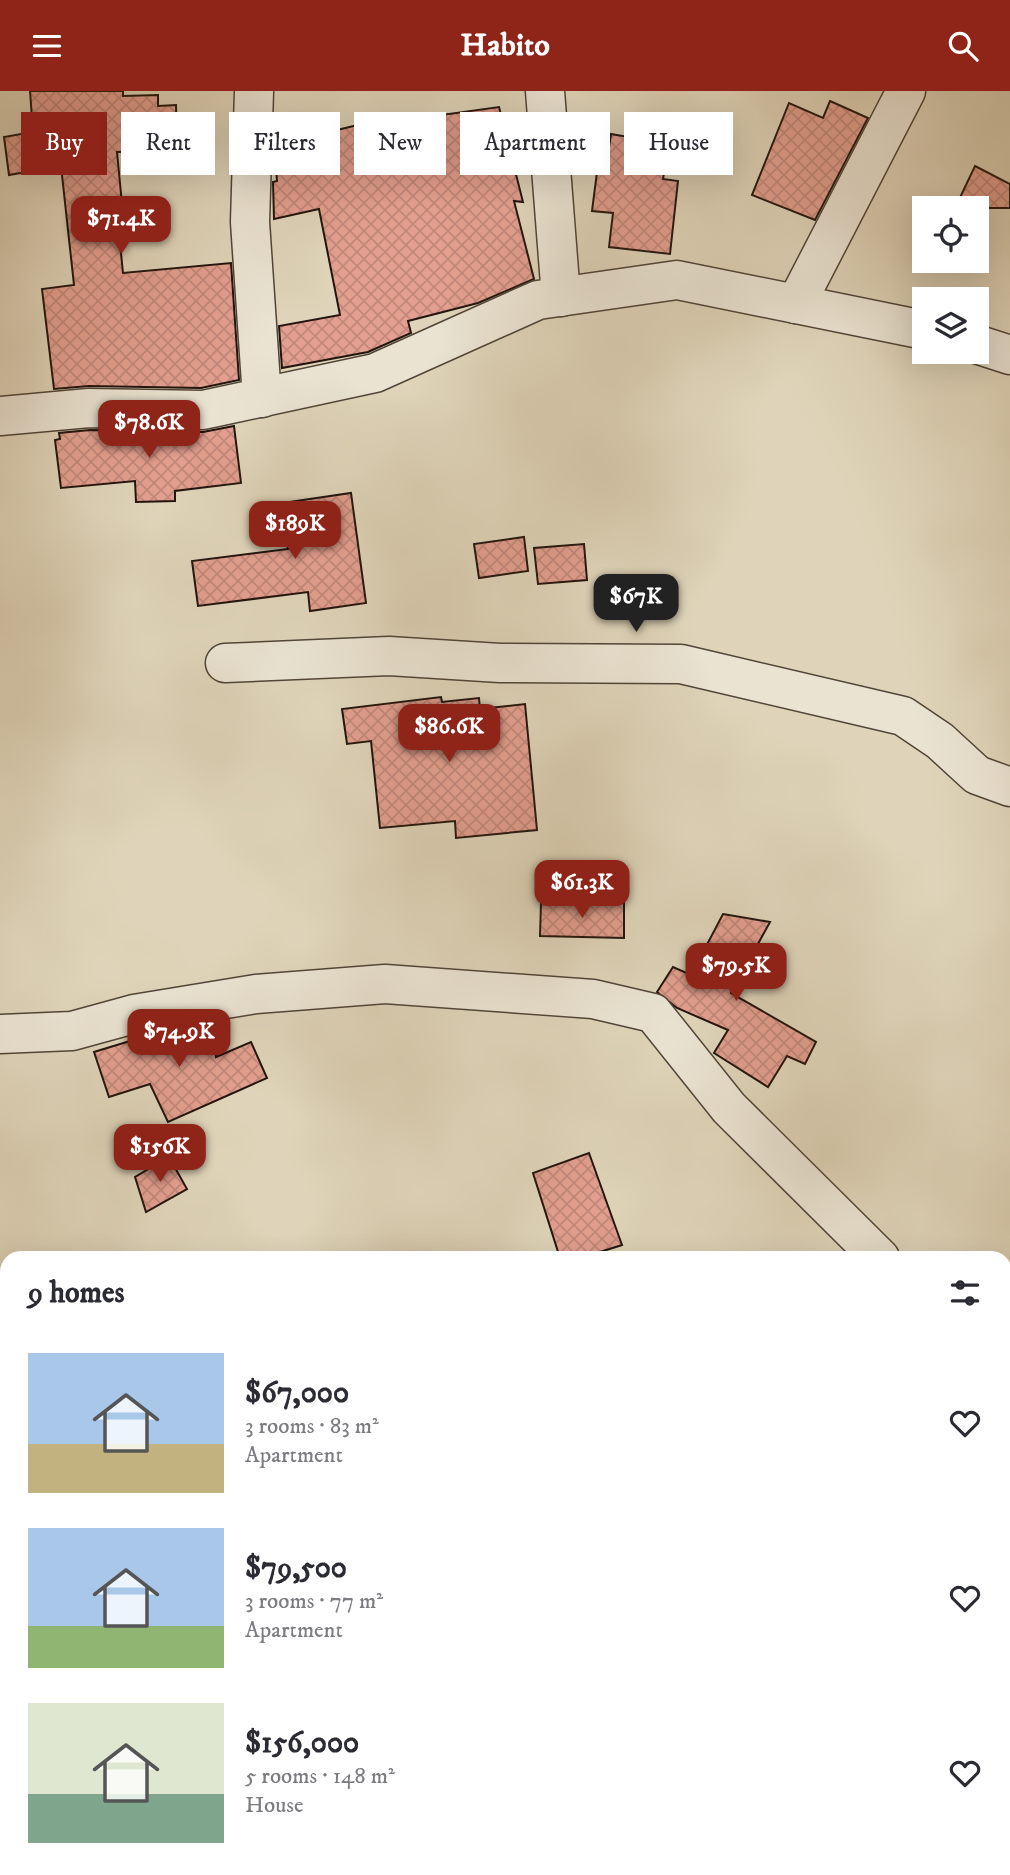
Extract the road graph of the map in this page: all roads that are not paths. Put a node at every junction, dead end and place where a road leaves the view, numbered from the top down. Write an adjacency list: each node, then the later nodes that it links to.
1 (254, 91): 9 (street)
2 (545, 91): 4 (street)
3 (906, 91): 5 (street)
4 (561, 297): 5 (street); 9 (street)
5 (796, 304): 6 (street)
6 (912, 328)
7 (989, 348): 8 (street)
8 (1010, 355)
9 (262, 398): 10 (street)
10 (0, 416)
11 (225, 663): 12 (street)
12 (1010, 787)
13 (0, 1034): 14 (street)
14 (873, 1251)

